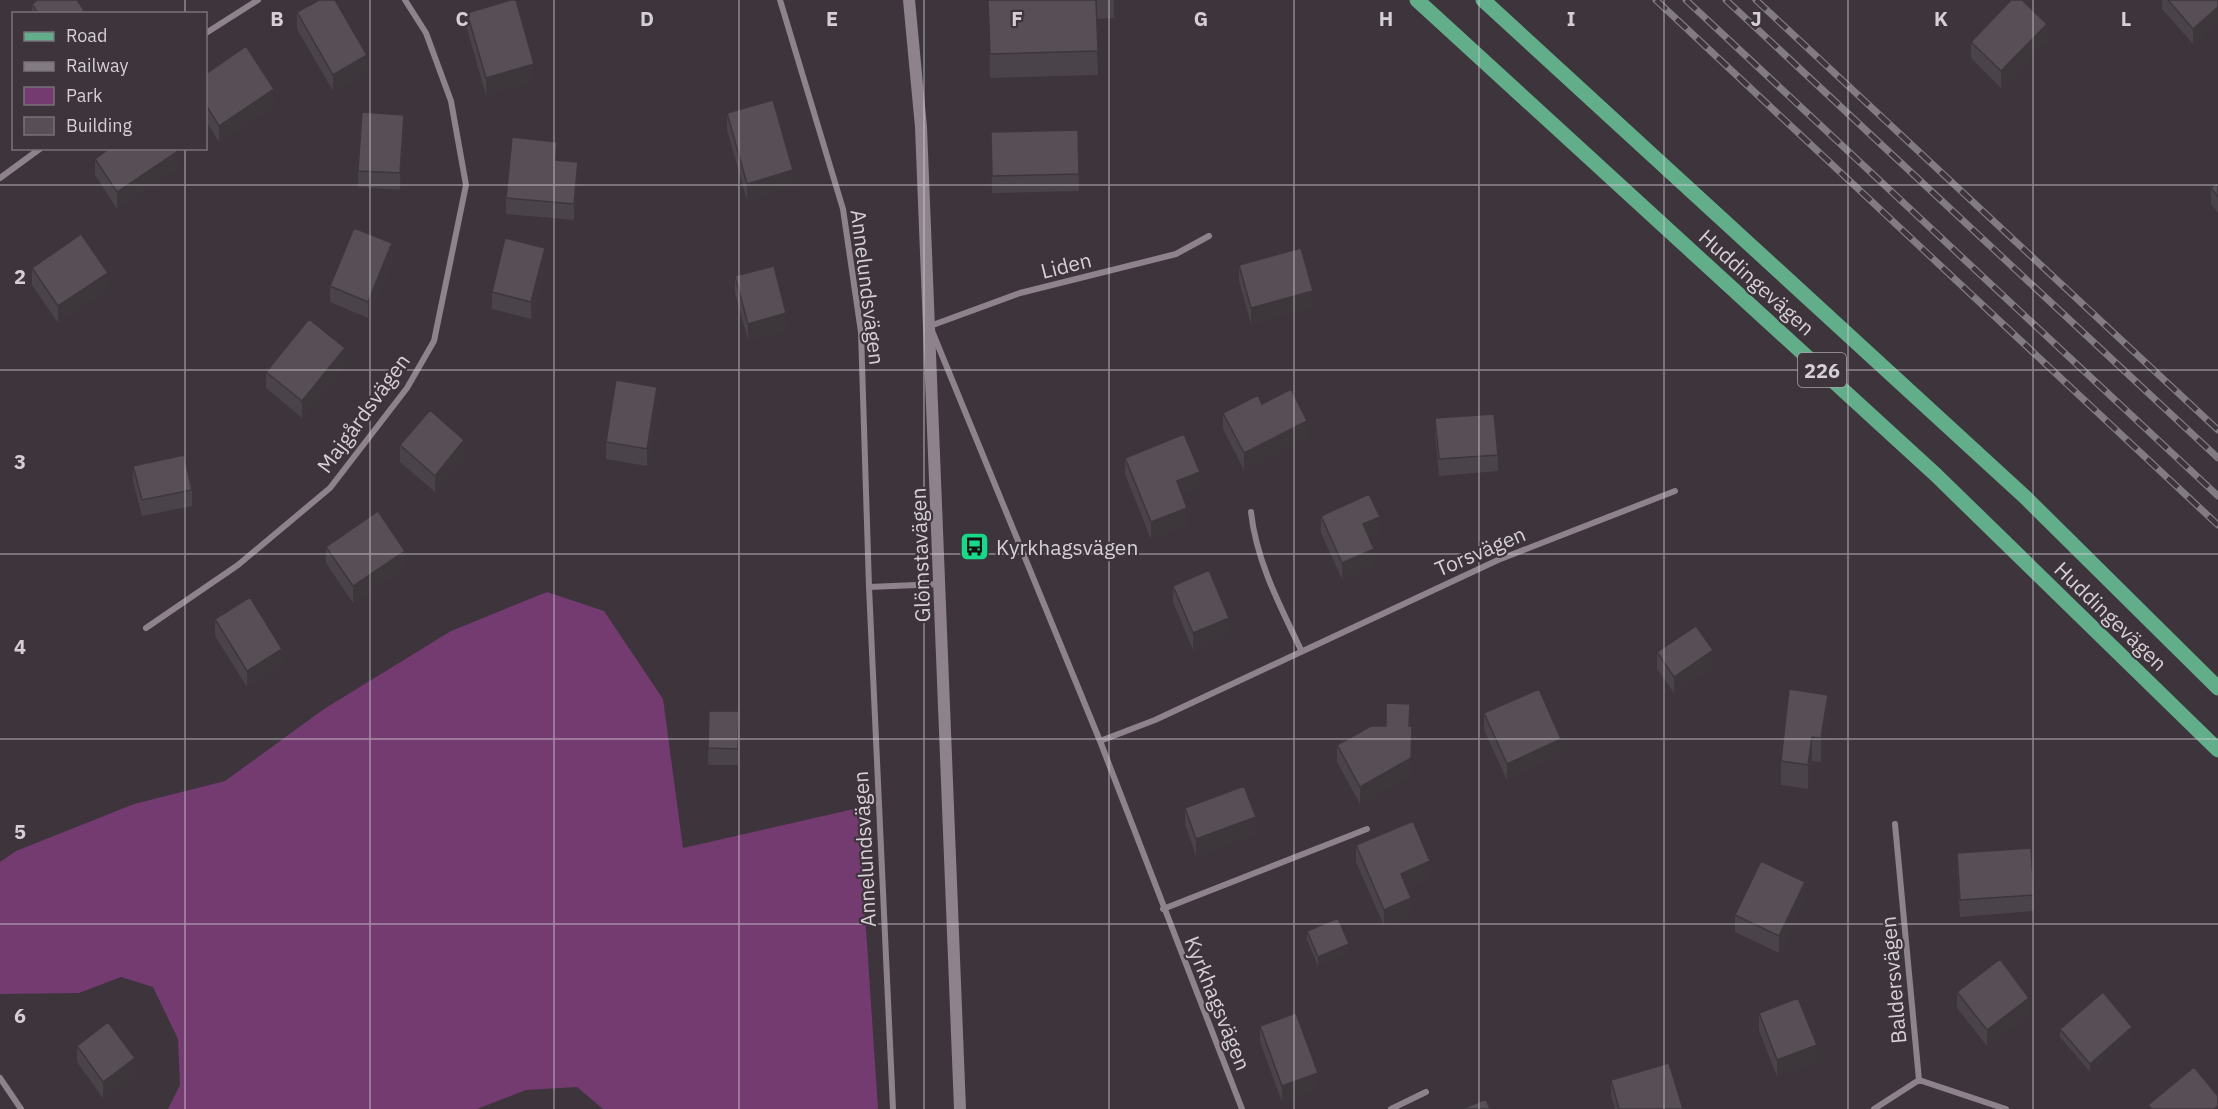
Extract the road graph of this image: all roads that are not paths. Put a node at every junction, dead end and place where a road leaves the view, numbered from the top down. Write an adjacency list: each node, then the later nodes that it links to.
1 (258, 0): 7 (street)
2 (405, 0): 16 (street, Majgårdsvägen)
3 (780, 0): 15 (street, Annelundsvägen)
4 (909, 0): 11 (main road, Glömstavägen)
5 (1417, 0): 20 (main road, Huddingevägen / 226)
6 (1483, 0): 18 (main road, Huddingevägen / 226)
7 (207, 32)
8 (38, 150): 9 (street)
9 (0, 178)
10 (1209, 236): 11 (street, Liden)
11 (930, 326): 14 (main road, Glömstavägen); 19 (street, Kyrkhagsvägen)
12 (1675, 491): 17 (street, Torsvägen)
13 (1251, 512): 17 (street)
14 (941, 584): 15 (street); 29 (main road, Glömstavägen)
15 (869, 587): 28 (street, Annelundsvägen)
16 (146, 628)
17 (1301, 650): 19 (street, Torsvägen)
18 (2218, 688)
19 (1100, 741): 23 (street, Kyrkhagsvägen)
20 (2218, 750)
21 (1895, 824): 25 (street, Baldersvägen)
22 (1368, 829): 23 (street)
23 (1163, 909): 30 (street, Kyrkhagsvägen)
24 (0, 1078): 27 (street)
25 (1919, 1080): 32 (street); 33 (street)
26 (1426, 1092): 31 (street)
27 (21, 1109)
28 (893, 1109)
29 (960, 1109)
30 (1242, 1109)
31 (1391, 1109)
32 (1874, 1109)
33 (2006, 1109)

